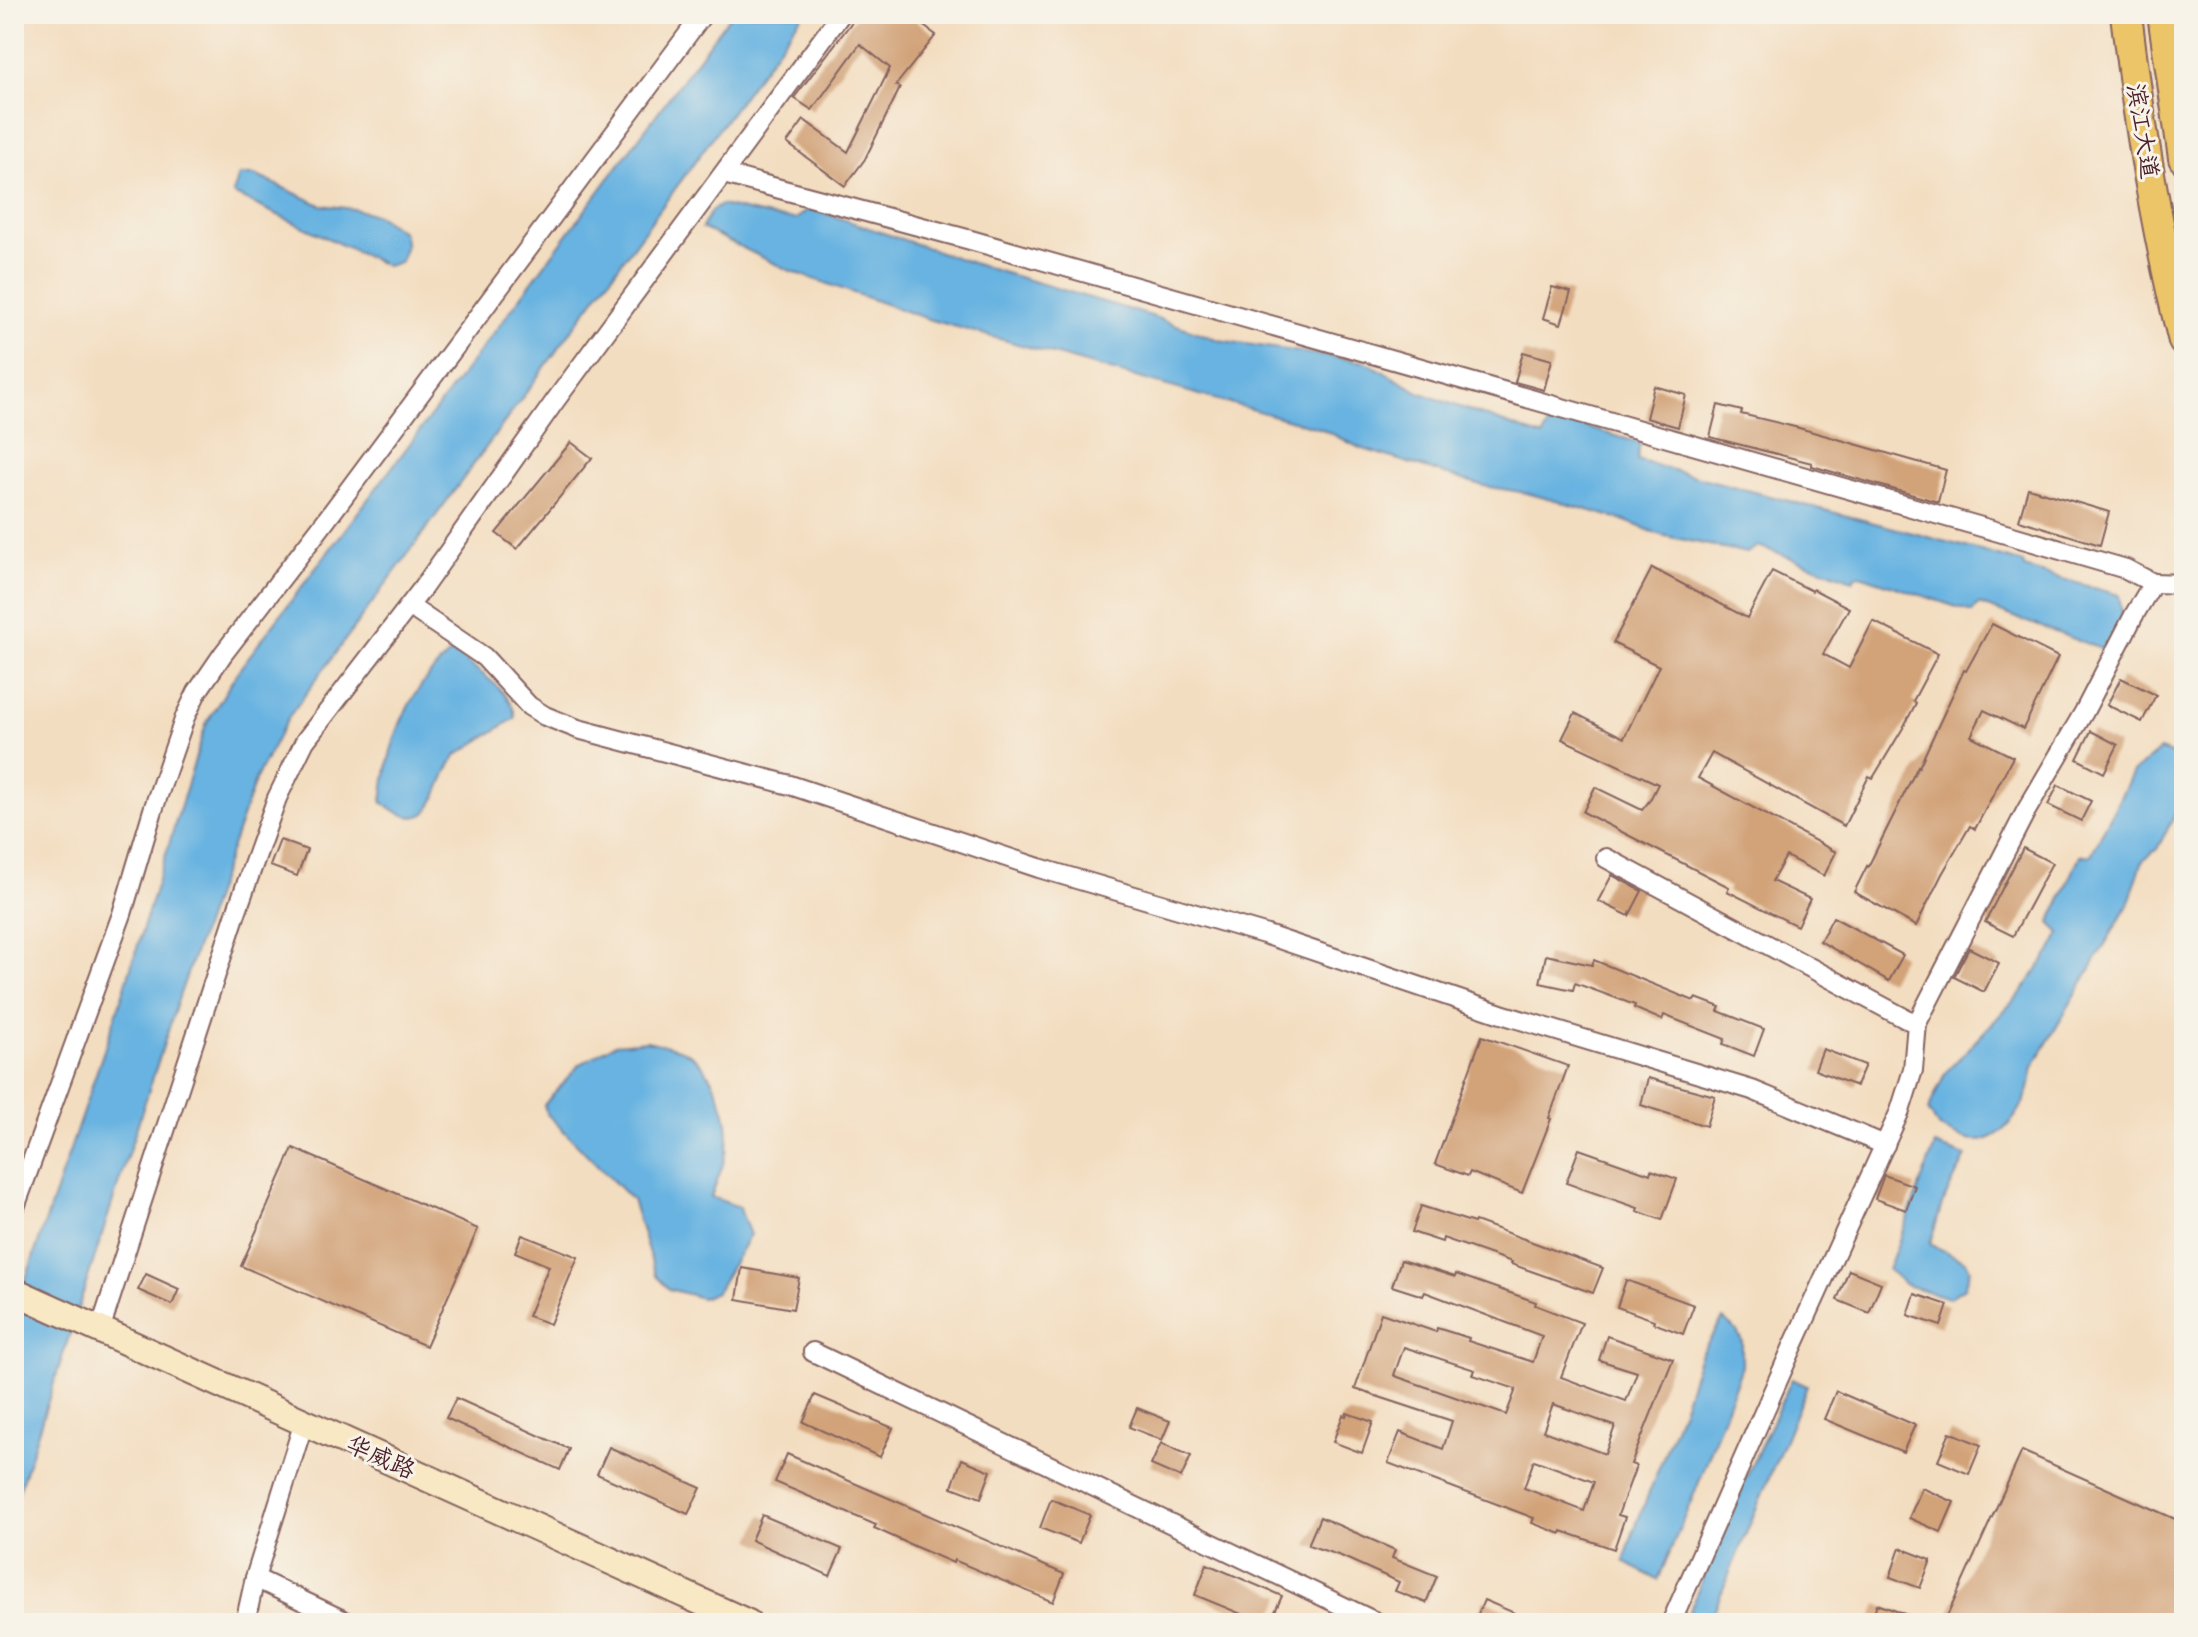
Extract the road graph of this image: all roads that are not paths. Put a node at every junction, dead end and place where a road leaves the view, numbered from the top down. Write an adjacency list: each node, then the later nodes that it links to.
1 (703, 14): 14 (street)
2 (841, 14): 6 (street)
3 (2126, 14): 7 (main road, 滨江大道)
4 (2163, 14): 5 (main road, 滨江大道)
5 (2184, 158)
6 (724, 174): 8 (street); 10 (street)
7 (2184, 341)
8 (2153, 583): 9 (street); 12 (street)
9 (2184, 584)
10 (409, 606): 13 (street); 16 (street)
11 (1606, 858): 12 (street)
12 (1917, 1023): 13 (street)
13 (1885, 1145): 24 (street)
14 (14, 1210)
15 (14, 1291): 16 (main road, 华威路)
16 (100, 1330): 18 (main road, 华威路)
17 (813, 1352): 23 (street)
18 (304, 1422): 19 (street); 22 (main road, 华威路)
19 (255, 1578): 20 (street); 21 (street)
20 (245, 1623)
21 (349, 1623)
22 (748, 1623)
23 (1378, 1623)
24 (1671, 1623)

